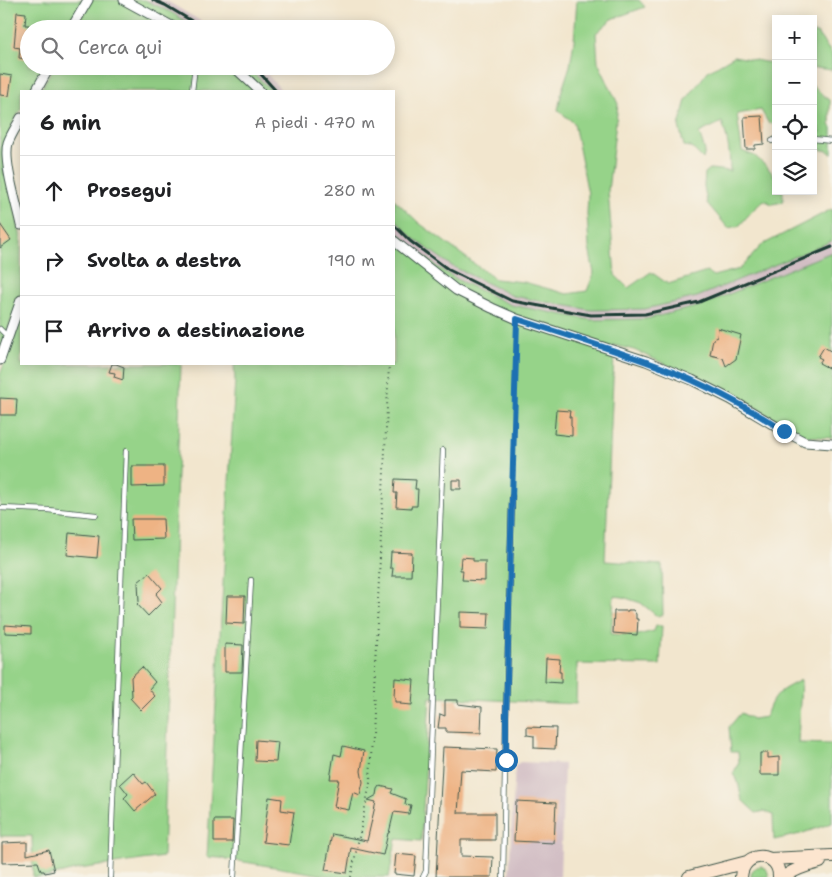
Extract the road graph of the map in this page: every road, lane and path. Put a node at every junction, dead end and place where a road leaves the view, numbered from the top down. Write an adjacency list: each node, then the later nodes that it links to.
1 (88, 0): 3 (street)
2 (124, 0): 4 (street)
3 (76, 20)
4 (161, 20)
5 (45, 75): 8 (street)
6 (194, 75): 9 (lane)
7 (242, 75): 10 (street)
8 (37, 90)
9 (192, 90)
10 (259, 90)
11 (20, 120): 14 (street)
12 (817, 139): 13 (lane)
13 (832, 141)
14 (4, 165): 15 (street)
15 (20, 221)
16 (395, 242): 18 (street)
17 (19, 316): 20 (street)
18 (517, 319): 23 (street); 26 (path)
19 (0, 329): 20 (lane)
20 (8, 337): 21 (street)
21 (0, 360)
22 (389, 365): 35 (path)
23 (832, 444)
24 (443, 450): 36 (lane)
25 (126, 452): 33 (lane)
26 (512, 498): 37 (lane)
27 (0, 508): 28 (lane)
28 (96, 515)
29 (251, 580): 34 (lane)
30 (832, 857): 31 (main road); 41 (main road)
31 (770, 859): 32 (main road); 40 (main road)
32 (747, 862): 38 (main road); 39 (main road)
33 (110, 877)
34 (234, 877)
35 (351, 877)
36 (423, 877)
37 (503, 877)
38 (688, 877)
39 (741, 877)
40 (779, 877)
41 (784, 877)

